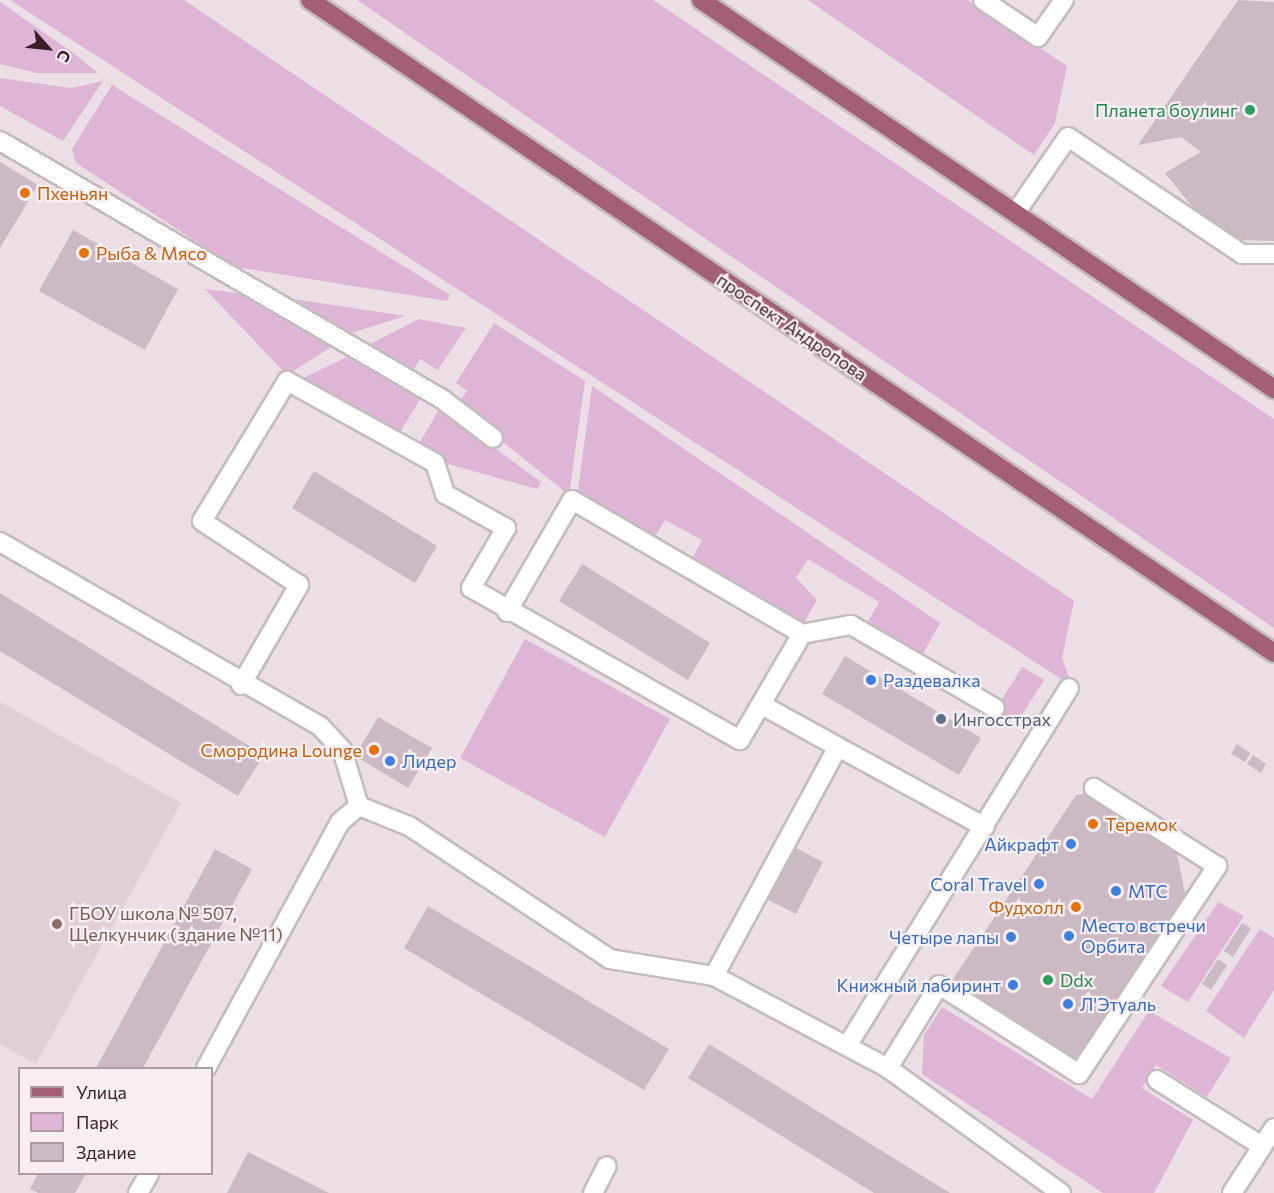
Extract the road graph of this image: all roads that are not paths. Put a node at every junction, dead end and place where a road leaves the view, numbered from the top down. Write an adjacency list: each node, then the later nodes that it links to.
1 (310, 0): 13 (main road, проспект Андропова)
2 (701, 0): 6 (main road)
3 (983, 0): 4 (street)
4 (1064, 0)
5 (0, 141): 9 (street)
6 (1016, 212): 7 (street); 8 (main road)
7 (1274, 254)
8 (1274, 389)
9 (493, 438)
10 (0, 542): 14 (street)
11 (507, 612): 12 (street); 14 (street); 16 (street)
12 (802, 634): 16 (street); 17 (street)
13 (1274, 653)
14 (241, 685): 20 (street)
15 (1069, 688): 21 (street)
16 (762, 705): 18 (street)
17 (995, 708)
18 (838, 747): 21 (street); 22 (street)
19 (1094, 788): 25 (street)
20 (358, 806): 22 (street); 24 (street)
21 (985, 827): 23 (street)
22 (714, 976): 23 (street)
23 (847, 1046): 25 (street)
24 (207, 1067)
25 (888, 1068): 33 (street)
26 (1157, 1080): 28 (street)
27 (1274, 1128): 28 (street)
28 (1262, 1146): 34 (street)
29 (607, 1166): 32 (street)
30 (148, 1175): 31 (street)
31 (138, 1193)
32 (593, 1193)
33 (1061, 1193)
34 (1232, 1193)

